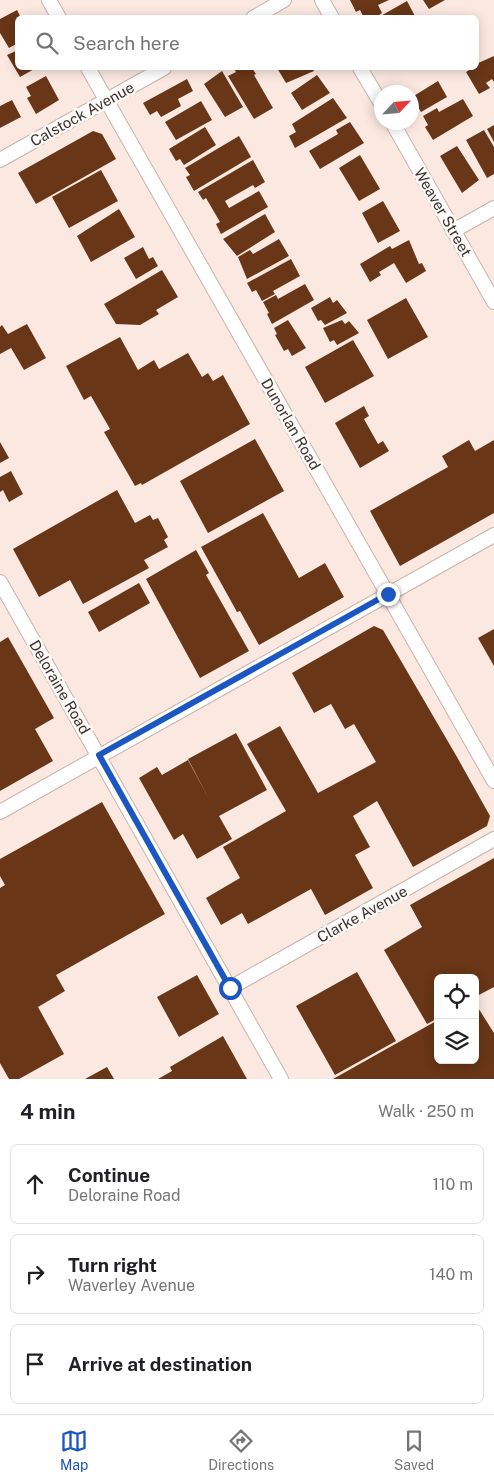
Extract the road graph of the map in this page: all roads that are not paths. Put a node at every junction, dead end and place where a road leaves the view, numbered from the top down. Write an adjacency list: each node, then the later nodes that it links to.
1 (49, 0): 4 (street)
2 (284, 0): 5 (street)
3 (322, 0): 6 (street)
4 (57, 15)
5 (258, 15)
6 (330, 15)
7 (89, 70): 11 (street, Dunorlan Road)
8 (160, 70): 11 (street, Calstock Avenue)
9 (361, 70): 10 (street)
10 (374, 91)
11 (106, 100): 13 (street, Calstock Avenue); 19 (street, Dunorlan Road)
12 (396, 130): 15 (street, Weaver Street)
13 (0, 160)
14 (494, 208): 15 (street)
15 (453, 231): 16 (street, Weaver Street)
16 (494, 302)
17 (494, 535): 19 (street)
18 (0, 582): 20 (street, Deloraine Road)
19 (388, 594): 20 (street); 21 (street, Dunorlan Road)
20 (99, 755): 22 (street); 24 (street, Deloraine Road)
21 (494, 781)
22 (0, 812)
23 (494, 839): 24 (street, Clarke Avenue)
24 (230, 988): 25 (street, Deloraine Road)
25 (281, 1079)

